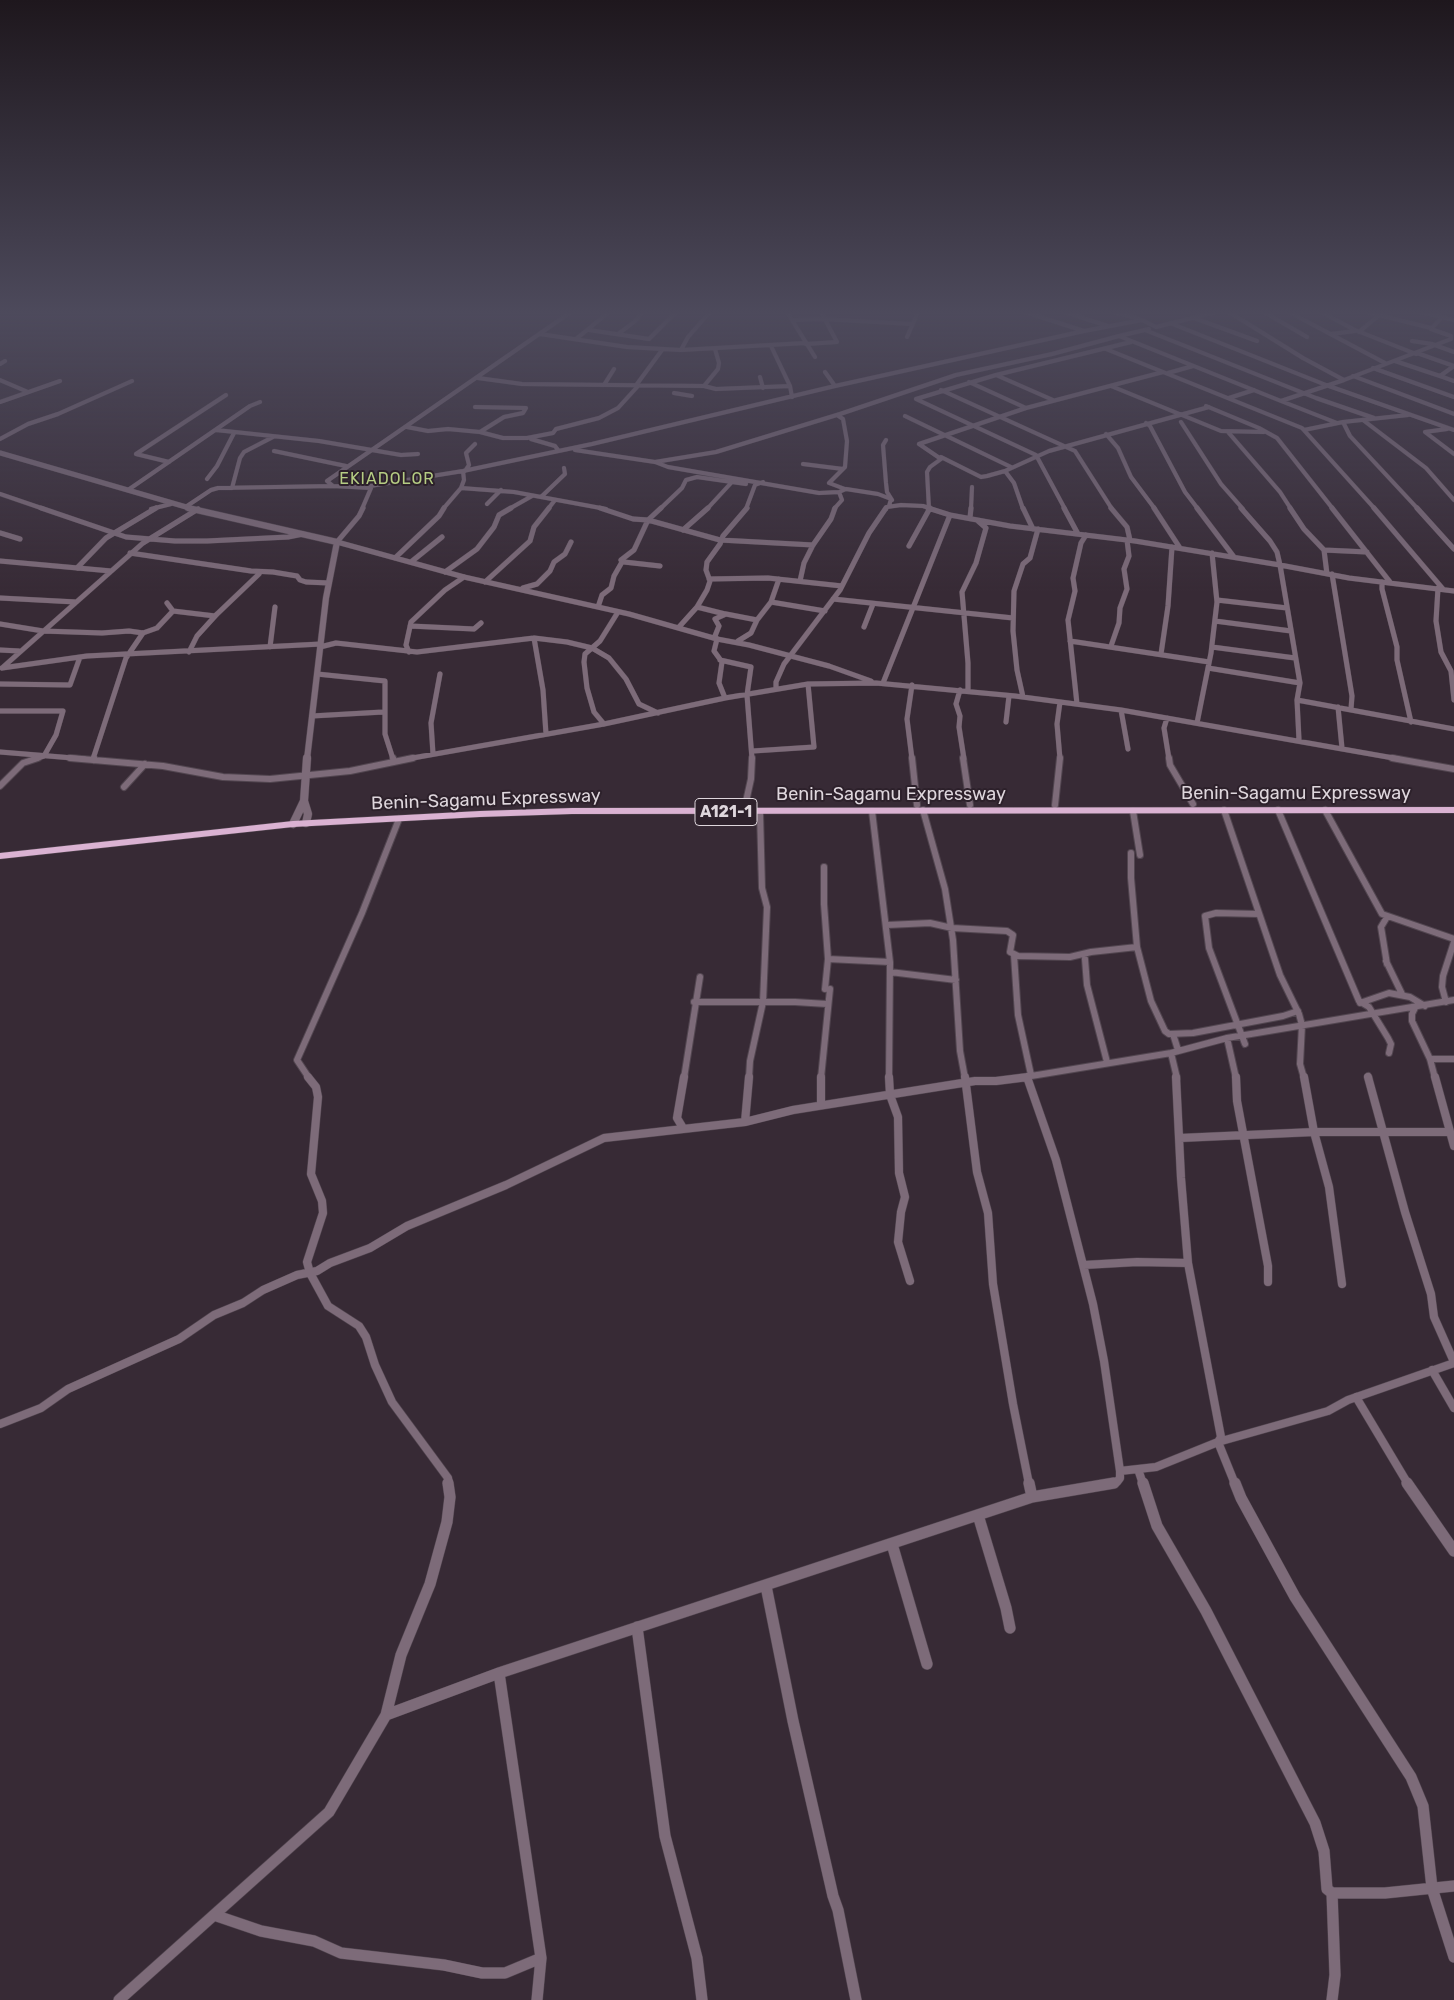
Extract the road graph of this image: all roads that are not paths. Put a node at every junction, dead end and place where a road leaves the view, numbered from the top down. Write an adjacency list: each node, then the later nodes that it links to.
1 (77, 405): 44 (street)
2 (210, 405): 57 (street)
3 (252, 405): 33 (street)
4 (438, 405): 31 (street)
5 (620, 405): 43 (street)
6 (756, 405): 48 (street)
7 (866, 405): 23 (street)
8 (929, 405): 32 (street)
9 (974, 405): 25 (street)
10 (1020, 405): 19 (street)
11 (1035, 405): 19 (street)
12 (1157, 405): 20 (street)
13 (1247, 405): 34 (street)
14 (1292, 405): 30 (street)
15 (1338, 405): 26 (street)
16 (1386, 405): 21 (street)
17 (1431, 405): 22 (street)
18 (475, 406): 36 (street)
19 (1026, 408): 25 (street)
20 (1177, 414): 29 (street); 37 (street); 38 (street); 132 (street)
21 (1411, 414): 26 (street); 35 (street)
22 (1454, 414)
23 (837, 415): 58 (street); 63 (street)
24 (905, 416): 41 (street)
25 (999, 417): 32 (street); 47 (street)
26 (1374, 418): 27 (street)
27 (1363, 420): 28 (street); 90 (street)
28 (1343, 422): 30 (street); 122 (street)
29 (1146, 423): 40 (street); 127 (street)
30 (1337, 423): 34 (street)
31 (407, 427): 36 (street); 49 (street)
32 (972, 427): 41 (street); 55 (street)
33 (216, 430): 39 (street); 57 (street)
34 (1304, 430): 148 (street)
35 (1452, 430): 54 (street)
36 (480, 432): 43 (street)
37 (1228, 432): 38 (street); 123 (street)
38 (1264, 432): 124 (street)
39 (234, 433): 42 (street); 68 (street)
40 (1106, 434): 47 (street); 121 (street)
41 (945, 436): 56 (street); 61 (street)
42 (274, 437): 49 (street); 77 (street)
43 (527, 438): 50 (street)
44 (0, 439)
45 (886, 440): 88 (street)
46 (475, 444): 64 (street)
47 (1066, 447): 55 (street); 114 (street)
48 (570, 449): 50 (street); 58 (street)
49 (372, 450): 53 (street); 60 (street)
50 (558, 450): 64 (street)
51 (274, 451): 60 (street)
52 (0, 453): 81 (street)
53 (418, 454)
54 (1454, 454)
55 (1037, 456): 61 (street); 108 (street)
56 (941, 457): 65 (street); 96 (street)
57 (169, 462): 81 (street)
58 (655, 462): 70 (street)
59 (803, 464): 63 (street)
60 (346, 466): 69 (street)
61 (1011, 467): 65 (street)
62 (564, 468): 87 (street)
63 (843, 470): 72 (street)
64 (464, 471): 76 (street); 78 (street)
65 (1005, 471): 103 (street)
66 (692, 472): 67 (street)
67 (697, 477): 71 (street); 100 (street)
68 (207, 479)
69 (327, 481): 74 (street); 75 (street)
70 (763, 482): 73 (street); 84 (street)
71 (731, 483): 73 (street); 104 (street)
72 (829, 483): 80 (street); 83 (street)
73 (755, 485): 113 (street)
74 (313, 486): 75 (street); 77 (street)
75 (333, 486): 76 (street)
76 (370, 486): 116 (street)
77 (232, 488): 94 (street)
78 (461, 488): 82 (street); 128 (street)
79 (972, 488): 99 (street)
80 (846, 489): 84 (street); 88 (street)
81 (128, 490): 91 (street)
82 (502, 490): 86 (street); 92 (street)
83 (821, 490)
84 (839, 492): 118 (street)
85 (0, 494): 105 (street)
86 (532, 496): 87 (street); 136 (street)
87 (541, 497): 89 (street)
88 (891, 499): 93 (street); 95 (street)
89 (555, 500): 100 (street); 143 (street)
90 (1454, 500)
91 (171, 504): 94 (street); 105 (street)
92 (487, 504)
93 (902, 505): 95 (street); 96 (street)
94 (187, 506): 97 (street)
95 (889, 506): 147 (street)
96 (930, 508): 98 (street); 119 (street)
97 (198, 509): 107 (street); 111 (street)
98 (950, 515): 99 (street); 161 (street)
99 (972, 518): 101 (street); 102 (street)
100 (648, 520): 104 (street); 131 (street)
101 (993, 523): 102 (street); 103 (street)
102 (986, 528): 167 (street)
103 (1035, 529): 108 (street); 169 (street)
104 (684, 530): 113 (street)
105 (115, 532): 115 (street); 134 (street)
106 (0, 533): 112 (street)
107 (303, 534): 111 (street); 116 (street)
108 (1078, 534): 109 (street)
109 (1086, 535): 114 (street); 183 (street)
110 (442, 537): 130 (street)
111 (149, 538): 115 (street)
112 (20, 539)
113 (720, 540): 118 (street); 140 (street)
114 (1129, 540): 120 (street); 185 (street)
115 (141, 541): 126 (street)
116 (337, 542): 128 (street); 146 (street)
117 (571, 542): 149 (street)
118 (813, 546): 142 (street)
119 (909, 546)
120 (1172, 547): 121 (street); 194 (street)
121 (1180, 548): 125 (street)
122 (1454, 549)
123 (1324, 550): 124 (street); 138 (street)
124 (1367, 552): 145 (street)
125 (1212, 553): 127 (street); 153 (street)
126 (130, 554): 135 (street); 137 (street)
127 (1234, 557): 132 (street)
128 (395, 558): 130 (street)
129 (0, 561): 134 (street)
130 (411, 562): 136 (street)
131 (622, 562): 133 (street); 159 (street)
132 (1280, 564): 138 (street); 162 (street)
133 (660, 566)
134 (77, 568): 135 (street)
135 (111, 571): 154 (street)
136 (445, 572): 139 (street)
137 (259, 573): 146 (street); 168 (street)
138 (1329, 574): 144 (street); 224 (street)
139 (464, 577): 143 (street); 174 (street)
140 (709, 579): 141 (street); 160 (street)
141 (779, 579): 142 (street); 155 (street)
142 (800, 580): 147 (street)
143 (484, 582): 149 (street)
144 (1382, 582): 145 (street); 232 (street)
145 (1390, 582): 148 (street)
146 (329, 583): 184 (street)
147 (842, 586): 152 (street)
148 (1441, 588): 150 (street); 201 (street)
149 (518, 589): 159 (street)
150 (1454, 590)
151 (0, 598): 154 (street)
152 (833, 599): 157 (street); 164 (street)
153 (1217, 600): 162 (street); 171 (street)
154 (76, 602): 177 (street)
155 (771, 602): 164 (street); 170 (street)
156 (167, 603): 163 (street)
157 (873, 604): 161 (street); 176 (street)
158 (274, 607): 186 (street)
159 (598, 607): 165 (street)
160 (697, 607): 166 (street); 175 (street)
161 (914, 607): 167 (street); 205 (street)
162 (1287, 608): 178 (street)
163 (173, 610): 168 (street); 179 (street)
164 (824, 611): 195 (street)
165 (618, 612): 175 (street); 188 (street)
166 (726, 614): 170 (street); 181 (street)
167 (963, 614): 169 (street); 213 (street)
168 (215, 616): 191 (street)
169 (1013, 618): 216 (street)
170 (758, 620): 182 (street)
171 (1215, 621): 178 (street); 187 (street)
172 (481, 623): 174 (street)
173 (1, 625): 177 (street)
174 (410, 626): 192 (street)
175 (679, 627): 181 (street)
176 (864, 628)
177 (43, 631): 179 (street); 190 (street)
178 (1291, 631): 197 (street)
179 (143, 633): 193 (street)
180 (534, 638): 188 (street); 192 (street); 236 (street)
181 (717, 639): 182 (street); 198 (street)
182 (735, 641): 195 (street)
183 (1070, 641): 185 (street); 222 (street)
184 (320, 645): 186 (street); 192 (street); 202 (street)
185 (1111, 646): 194 (street)
186 (270, 647): 191 (street)
187 (1212, 647): 197 (street); 199 (street)
188 (592, 648): 228 (street); 234 (street)
189 (0, 650): 190 (street)
190 (19, 651): 200 (street)
191 (190, 652): 193 (street)
192 (409, 652)
193 (130, 653): 196 (street); 244 (street)
194 (1161, 654): 199 (street)
195 (791, 656): 204 (street); 211 (street)
196 (80, 657): 200 (street); 207 (street)
197 (1295, 658): 206 (street)
198 (720, 660): 214 (street); 218 (street)
199 (1209, 665): 206 (street); 233 (street)
200 (1, 669)
201 (1452, 671): 217 (street)
202 (317, 674): 227 (street); 229 (street)
203 (440, 674): 242 (street)
204 (876, 683): 205 (street); 208 (street)
205 (883, 683): 209 (street)
206 (1300, 683): 220 (street)
207 (0, 684)
208 (808, 684): 211 (street); 240 (street)
209 (912, 685): 210 (street); 219 (street)
210 (925, 687): 212 (street); 219 (street)
211 (776, 689): 214 (street)
212 (960, 690): 213 (street); 254 (street)
213 (968, 691): 215 (street)
214 (747, 694): 218 (street); 240 (street)
215 (1009, 696): 216 (street); 231 (street)
216 (1023, 697): 221 (street)
217 (1454, 697)
218 (725, 698): 228 (street)
219 (912, 698): 257 (street)
220 (1297, 700): 223 (street); 237 (street)
221 (1060, 702): 222 (street); 255 (street)
222 (1077, 704): 225 (street)
223 (1338, 707): 224 (street); 238 (street)
224 (1351, 709): 232 (street)
225 (1121, 710): 230 (street); 239 (street)
226 (0, 711): 243 (street)
227 (383, 712): 229 (street); 245 (street)
228 (658, 713): 234 (street)
229 (312, 716): 248 (street)
230 (1167, 718): 233 (street); 252 (street)
231 (1006, 722)
232 (1411, 722): 235 (street)
233 (1197, 723): 237 (street)
234 (604, 724): 236 (street)
235 (1454, 729)
236 (546, 734): 242 (street)
237 (1299, 740): 238 (street)
238 (1342, 748): 247 (street)
239 (1128, 749)
240 (753, 751): 256 (street)
241 (0, 752): 243 (street)
242 (433, 754): 245 (street)
243 (44, 756): 244 (street); 249 (street)
244 (93, 760): 246 (street)
245 (394, 762): 248 (street)
246 (145, 764): 248 (street); 250 (street)
247 (1454, 769)
248 (305, 776): 251 (street)
249 (0, 786)
250 (124, 787)
251 (304, 801): 266 (street); 267 (street)
252 (1193, 804): 253 (highway, A121-1); 255 (highway, A121-1)
253 (1454, 804)
254 (970, 805): 255 (highway, A121-1); 257 (highway, A121-1)
255 (1055, 805)
256 (745, 806): 257 (highway, A121-1); 266 (highway, A121-1)
257 (920, 808): 258 (highway, Benin-Sagamu Expressway / A121-1); 263 (highway, Benin-Sagamu Expressway / A121-1); 276 (street)
258 (1133, 810): 259 (highway, Benin-Sagamu Expressway / A121-1); 270 (street)
259 (1224, 810): 260 (highway, Benin-Sagamu Expressway / A121-1); 273 (street)
260 (1278, 810): 261 (highway, Benin-Sagamu Expressway / A121-1); 294 (street)
261 (1325, 810): 262 (highway, Benin-Sagamu Expressway / A121-1); 274 (street)
262 (1454, 810)
263 (872, 811): 264 (highway, Benin-Sagamu Expressway / A121-1); 275 (street)
264 (760, 812): 265 (highway, Benin-Sagamu Expressway / A121-1); 292 (street)
265 (399, 819): 266 (highway, Benin-Sagamu Expressway / A121-1); 326 (street)
266 (307, 821): 267 (highway, Benin-Sagamu Expressway / A121-1)
267 (294, 822): 268 (highway, A121-1); 271 (highway, Benin-Sagamu Expressway / A121-1)
268 (0, 850)
269 (1131, 853): 278 (street)
270 (1140, 855)
271 (0, 856)
272 (824, 867): 281 (street)
273 (1259, 914): 297 (street); 305 (street)
274 (1386, 917): 277 (street); 284 (street)
275 (887, 925): 276 (street); 283 (street)
276 (952, 928): 280 (street); 288 (street)
277 (1454, 940): 290 (street)
278 (1137, 947): 280 (street); 302 (street)
279 (1382, 954): 284 (street)
280 (1014, 955): 312 (street)
281 (828, 959): 283 (street); 293 (street)
282 (1085, 959): 310 (street)
283 (890, 962): 286 (street)
284 (1387, 964): 289 (street)
285 (1213, 965): 305 (street)
286 (890, 972): 288 (street); 314 (street)
287 (700, 977): 291 (street)
288 (956, 980): 313 (street)
289 (1402, 994): 294 (street); 295 (street)
290 (1450, 1001): 295 (street)
291 (694, 1002): 292 (street); 317 (street)
292 (763, 1002): 293 (street); 316 (street)
293 (827, 1004): 315 (street)
294 (1367, 1006): 296 (street); 300 (street); 307 (street)
295 (1425, 1006): 296 (street)
296 (1415, 1008): 308 (street)
297 (1298, 1011): 298 (street); 300 (street)
298 (1271, 1018): 299 (street); 301 (street)
299 (1237, 1025): 302 (street); 303 (street); 305 (street)
300 (1302, 1026): 301 (street); 318 (street)
301 (1275, 1029): 303 (street)
302 (1173, 1034): 306 (street)
303 (1242, 1035): 304 (street)
304 (1226, 1038): 306 (street); 321 (street)
305 (1245, 1044)
306 (1174, 1052): 310 (street); 322 (street)
307 (1389, 1053)
308 (1430, 1059): 309 (street); 320 (street)
309 (1454, 1059)
310 (1107, 1062): 312 (street)
311 (1368, 1076): 319 (street)
312 (1026, 1077): 313 (street); 325 (street)
313 (966, 1082): 314 (street); 338 (street)
314 (890, 1095): 315 (street); 327 (street)
315 (820, 1106): 316 (street)
316 (745, 1122): 317 (street)
317 (683, 1128): 326 (street)
318 (1314, 1132): 319 (street); 321 (street); 329 (street)
319 (1384, 1132): 320 (street); 330 (street)
320 (1450, 1132): 323 (street)
321 (1243, 1136): 322 (street); 328 (street)
322 (1180, 1138): 324 (street)
323 (1454, 1146)
324 (1188, 1263): 325 (street); 335 (street)
325 (1084, 1265): 337 (street)
326 (310, 1273): 334 (street); 347 (street)
327 (910, 1281)
328 (1268, 1282)
329 (1342, 1284)
330 (1454, 1362): 331 (street)
331 (1432, 1370): 332 (street); 333 (street)
332 (1356, 1397): 335 (street); 341 (street)
333 (1454, 1408)
334 (0, 1424)
335 (1218, 1442): 336 (street); 349 (street)
336 (1138, 1469): 337 (street); 350 (street)
337 (1120, 1471): 338 (street)
338 (1032, 1497): 339 (street)
339 (978, 1516): 340 (street); 344 (street)
340 (892, 1544): 342 (street); 345 (street)
341 (1454, 1551)
342 (766, 1586): 343 (street); 357 (street)
343 (638, 1627): 346 (street); 356 (street)
344 (1010, 1628)
345 (927, 1664)
346 (499, 1673): 347 (street); 353 (street)
347 (386, 1715): 351 (street)
348 (1454, 1886): 349 (street)
349 (1432, 1888): 350 (street); 352 (street)
350 (1332, 1893): 358 (street)
351 (214, 1915): 353 (street); 354 (street)
352 (1454, 1957)
353 (542, 1958): 355 (street)
354 (119, 2000)
355 (537, 2000)
356 (702, 2000)
357 (856, 2000)
358 (1332, 2000)

